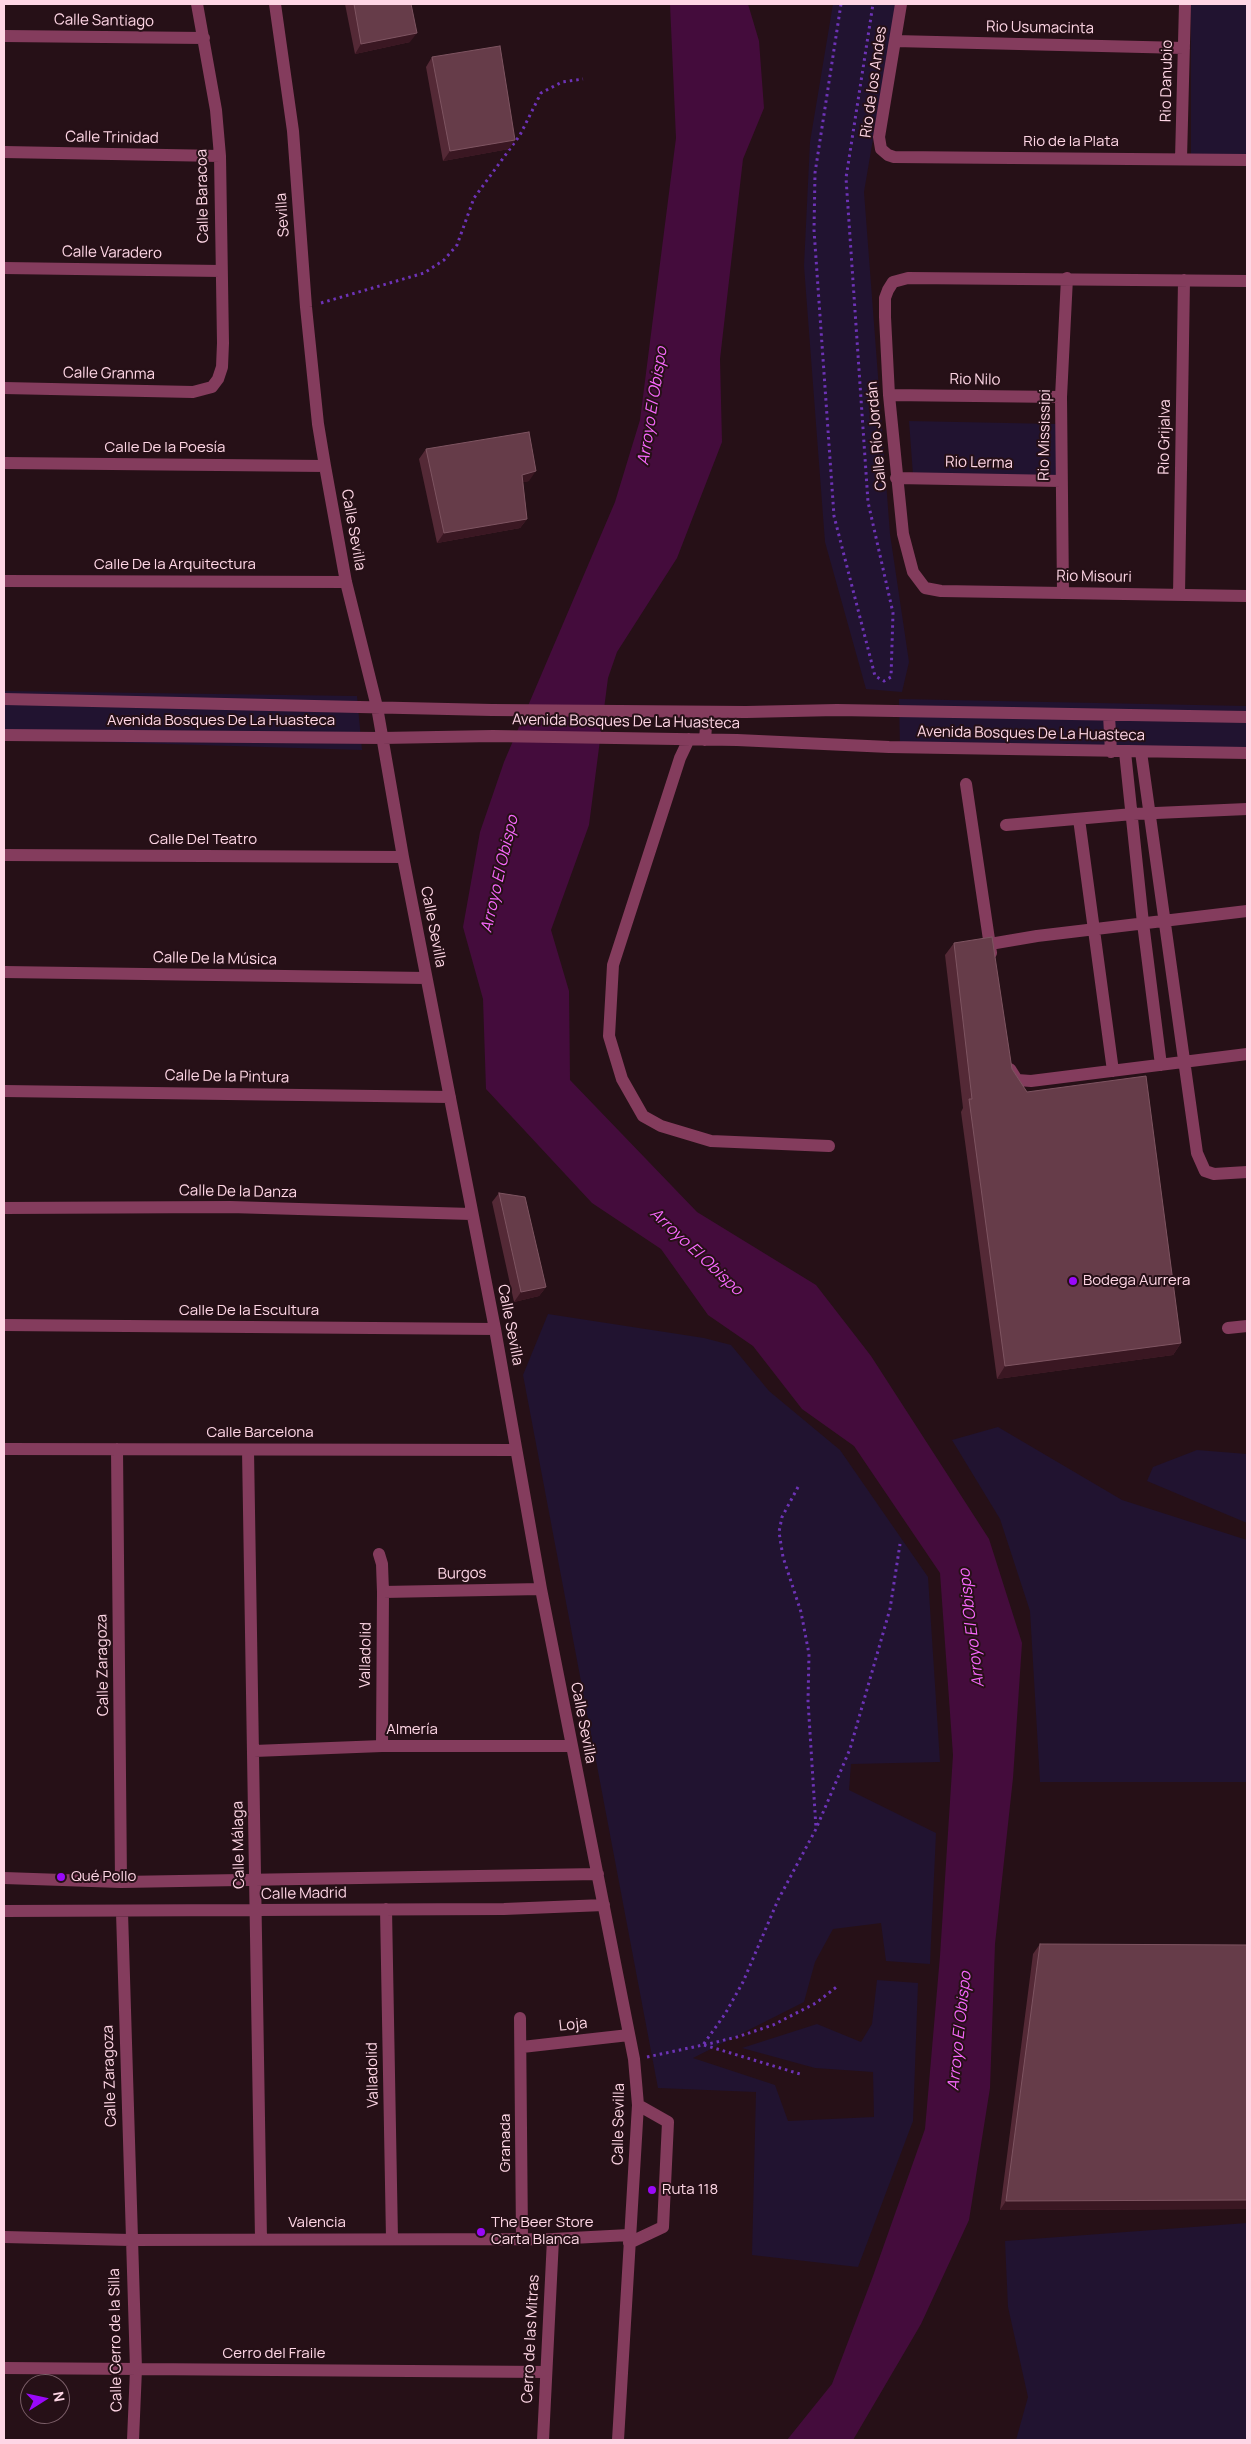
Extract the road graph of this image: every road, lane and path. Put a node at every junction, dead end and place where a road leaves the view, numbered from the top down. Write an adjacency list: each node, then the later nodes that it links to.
1 (198, 4): 8 (street, Calle Baracoa)
2 (275, 4): 22 (street, Sevilla)
3 (841, 4): 4 (path)
4 (872, 4)
5 (901, 4): 9 (street, Rio de los Andes)
6 (1185, 4): 10 (street, Rio Danubio)
7 (4, 36): 8 (street, Calle Santiago)
8 (204, 38): 13 (street, Calle Baracoa)
9 (895, 41): 10 (street, Rio Usumacinta); 14 (street, Rio de los Andes)
10 (1184, 48): 15 (street, Rio Danubio)
11 (583, 79): 22 (path)
12 (4, 152): 13 (street, Calle Trinidad)
13 (220, 156): 18 (street, Calle Baracoa)
14 (894, 157): 15 (street, Rio de la Plata)
15 (1181, 159): 16 (street, Rio de la Plata)
16 (1247, 160)
17 (4, 268): 18 (street, Calle Varadero)
18 (220, 271): 23 (street, Calle Baracoa)
19 (1067, 278): 20 (street); 25 (street, Calle Río Jordán); 26 (street, Rio Mississipi)
20 (1184, 280): 21 (street); 36 (street, Rio Grijalva)
21 (1247, 281)
22 (306, 307): 27 (street, Sevilla)
23 (212, 387): 24 (street, Calle Granma)
24 (4, 388)
25 (889, 395): 26 (street, Rio Nilo); 30 (street, Calle Río Jordán)
26 (1061, 397): 31 (street, Rio Mississipi)
27 (318, 424): 29 (street, Calle Sevilla)
28 (4, 463): 29 (street, Calle De la Poesía)
29 (325, 466): 33 (street, Calle Sevilla)
30 (896, 478): 31 (street, Rio Lerma); 34 (street, Calle Río Jordán)
31 (1060, 481): 35 (street, Rio Mississipi)
32 (4, 580): 33 (street, Calle De la Arquitectura)
33 (346, 582): 39 (street, Calle Sevilla)
34 (941, 591): 35 (street, Rio Misouri)
35 (1062, 593): 36 (street, Rio Misouri)
36 (1179, 595): 37 (street, Rio Misouri)
37 (1247, 596)
38 (4, 699): 39 (street, Avenida Bosques De La Huasteca)
39 (377, 707): 40 (street, Avenida Bosques De La Huasteca); 44 (street, Calle Sevilla)
40 (707, 712): 41 (street, Avenida Bosques De La Huasteca); 46 (street)
41 (1109, 715): 42 (street, Avenida Bosques De La Huasteca); 47 (street)
42 (1247, 717)
43 (4, 735): 44 (street, Avenida Bosques De La Huasteca)
44 (382, 738): 45 (street, Avenida Bosques De La Huasteca); 58 (street, Calle Sevilla)
45 (689, 739): 46 (street, Avenida Bosques De La Huasteca); 74 (street)
46 (705, 740): 47 (street, Avenida Bosques De La Huasteca)
47 (1111, 752): 48 (street, Avenida Bosques De La Huasteca)
48 (1125, 752): 49 (street, Avenida Bosques De La Huasteca); 53 (street)
49 (1141, 752): 50 (street, Avenida Bosques De La Huasteca); 54 (street)
50 (1247, 754)
51 (966, 784): 63 (street)
52 (1247, 809): 54 (street)
53 (1133, 814): 54 (street); 55 (street); 61 (street)
54 (1151, 814): 60 (street)
55 (1079, 819): 56 (street); 62 (street)
56 (1006, 825)
57 (4, 856): 58 (street, Calle Del Teatro)
58 (403, 857): 66 (street, Calle Sevilla)
59 (1247, 911): 60 (street)
60 (1165, 922): 61 (street); 69 (street)
61 (1143, 923): 62 (street); 70 (street)
62 (1095, 928): 63 (street); 71 (street)
63 (990, 944): 64 (street)
64 (993, 963)
65 (4, 972): 66 (street, Calle De la Música)
66 (426, 978): 73 (street, Calle Sevilla)
67 (1247, 1054): 69 (street)
68 (1009, 1060): 71 (street)
69 (1184, 1062): 70 (street); 75 (street)
70 (1161, 1065): 71 (street)
71 (1113, 1071)
72 (4, 1090): 73 (street, Calle De la Pintura)
73 (450, 1097): 77 (street, Calle Sevilla)
74 (829, 1146)
75 (1247, 1172)
76 (4, 1208): 77 (street, Calle De la Danza)
77 (472, 1214): 81 (street, Calle Sevilla)
78 (4, 1325): 81 (street, Calle De la Escultura)
79 (1247, 1326): 80 (street)
80 (1228, 1328)
81 (495, 1329): 85 (street, Calle Sevilla)
82 (4, 1449): 83 (street, Calle Barcelona)
83 (117, 1449): 84 (street, Calle Barcelona); 98 (street, Calle Zaragoza)
84 (248, 1450): 85 (street, Calle Barcelona); 93 (street, Calle Málaga)
85 (515, 1450): 89 (street, Calle Sevilla)
86 (798, 1487): 94 (path)
87 (900, 1544): 94 (path)
88 (381, 1559): 90 (street, Valladolid)
89 (541, 1589): 90 (street, Burgos); 92 (street, Calle Sevilla)
90 (383, 1592): 91 (street, Valladolid)
91 (382, 1746): 92 (street, Almería); 93 (street, Almería)
92 (571, 1746): 95 (street, Calle Sevilla)
93 (254, 1751): 97 (street, Calle Málaga)
94 (816, 1828): 107 (path)
95 (598, 1874): 97 (street, Calle Madrid); 99 (street, Calle Sevilla)
96 (4, 1878): 98 (street, Calle Madrid)
97 (256, 1879): 98 (street, Calle Madrid); 101 (street, Calle Málaga)
98 (121, 1882)
99 (604, 1905): 100 (street, Calle Madrid); 106 (street, Calle Sevilla)
100 (386, 1909): 101 (street, Calle Madrid); 114 (street, Valladolid)
101 (256, 1911): 103 (street, Calle Madrid); 113 (street, Calle Málaga)
102 (4, 1912): 103 (street, Calle Madrid)
103 (122, 1912): 118 (street, Calle Zaragoza)
104 (838, 1985): 107 (path)
105 (520, 2018): 108 (street, Granada)
106 (629, 2035): 108 (street, Loja); 109 (street, Calle Sevilla)
107 (703, 2045): 109 (path); 110 (path)
108 (522, 2047): 115 (street, Granada)
109 (634, 2059): 111 (street, Calle Sevilla)
110 (800, 2074)
111 (638, 2105): 117 (street, Calle Sevilla); 117 (street)
112 (4, 2237): 118 (street, Valencia)
113 (261, 2239): 114 (street, Valencia); 118 (street, Valencia)
114 (392, 2239): 115 (street, Valencia)
115 (522, 2239): 116 (street, Valencia)
116 (553, 2239): 117 (street, Valencia); 121 (street, Cerro de las Mitras)
117 (629, 2239): 124 (street, Calle Sevilla)
118 (130, 2240): 120 (street, Calle Cerro de la Silla)
119 (4, 2368): 120 (street, Cerro del Fraile)
120 (136, 2369): 121 (street, Cerro del Fraile); 122 (street, Calle Cerro de la Silla)
121 (545, 2372): 123 (street, Cerro de las Mitras)
122 (133, 2440)
123 (543, 2440)
124 (618, 2440)

